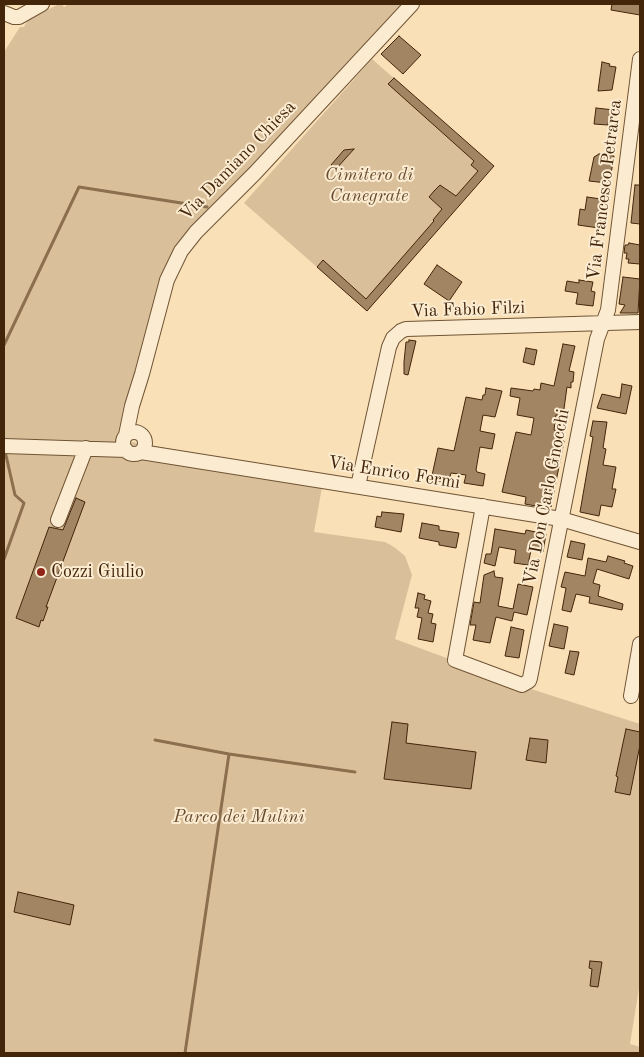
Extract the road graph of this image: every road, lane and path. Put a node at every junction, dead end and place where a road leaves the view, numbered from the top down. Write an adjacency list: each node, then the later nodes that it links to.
1 (42, 4): 3 (street)
2 (412, 4): 7 (street, Via Damiano Chiesa)
3 (4, 13)
4 (640, 59): 6 (street, Via Francesco Petrarca)
5 (640, 322): 6 (street, Via Fabio Filzi)
6 (603, 324): 10 (street, Via Fabio Filzi); 12 (street, Via Don Carlo Gnocchi)
7 (134, 442): 9 (street); 10 (street, Via Enrico Fermi)
8 (4, 446): 9 (street)
9 (91, 448): 13 (street)
10 (358, 486): 11 (street, Via Enrico Fermi)
11 (483, 506): 12 (street, Via Enrico Fermi); 12 (street, Via Don Carlo Gnocchi)
12 (562, 519): 14 (street, Via Enrico Fermi)
13 (58, 520)
14 (640, 542)
15 (640, 644): 16 (street)
16 (631, 696)

